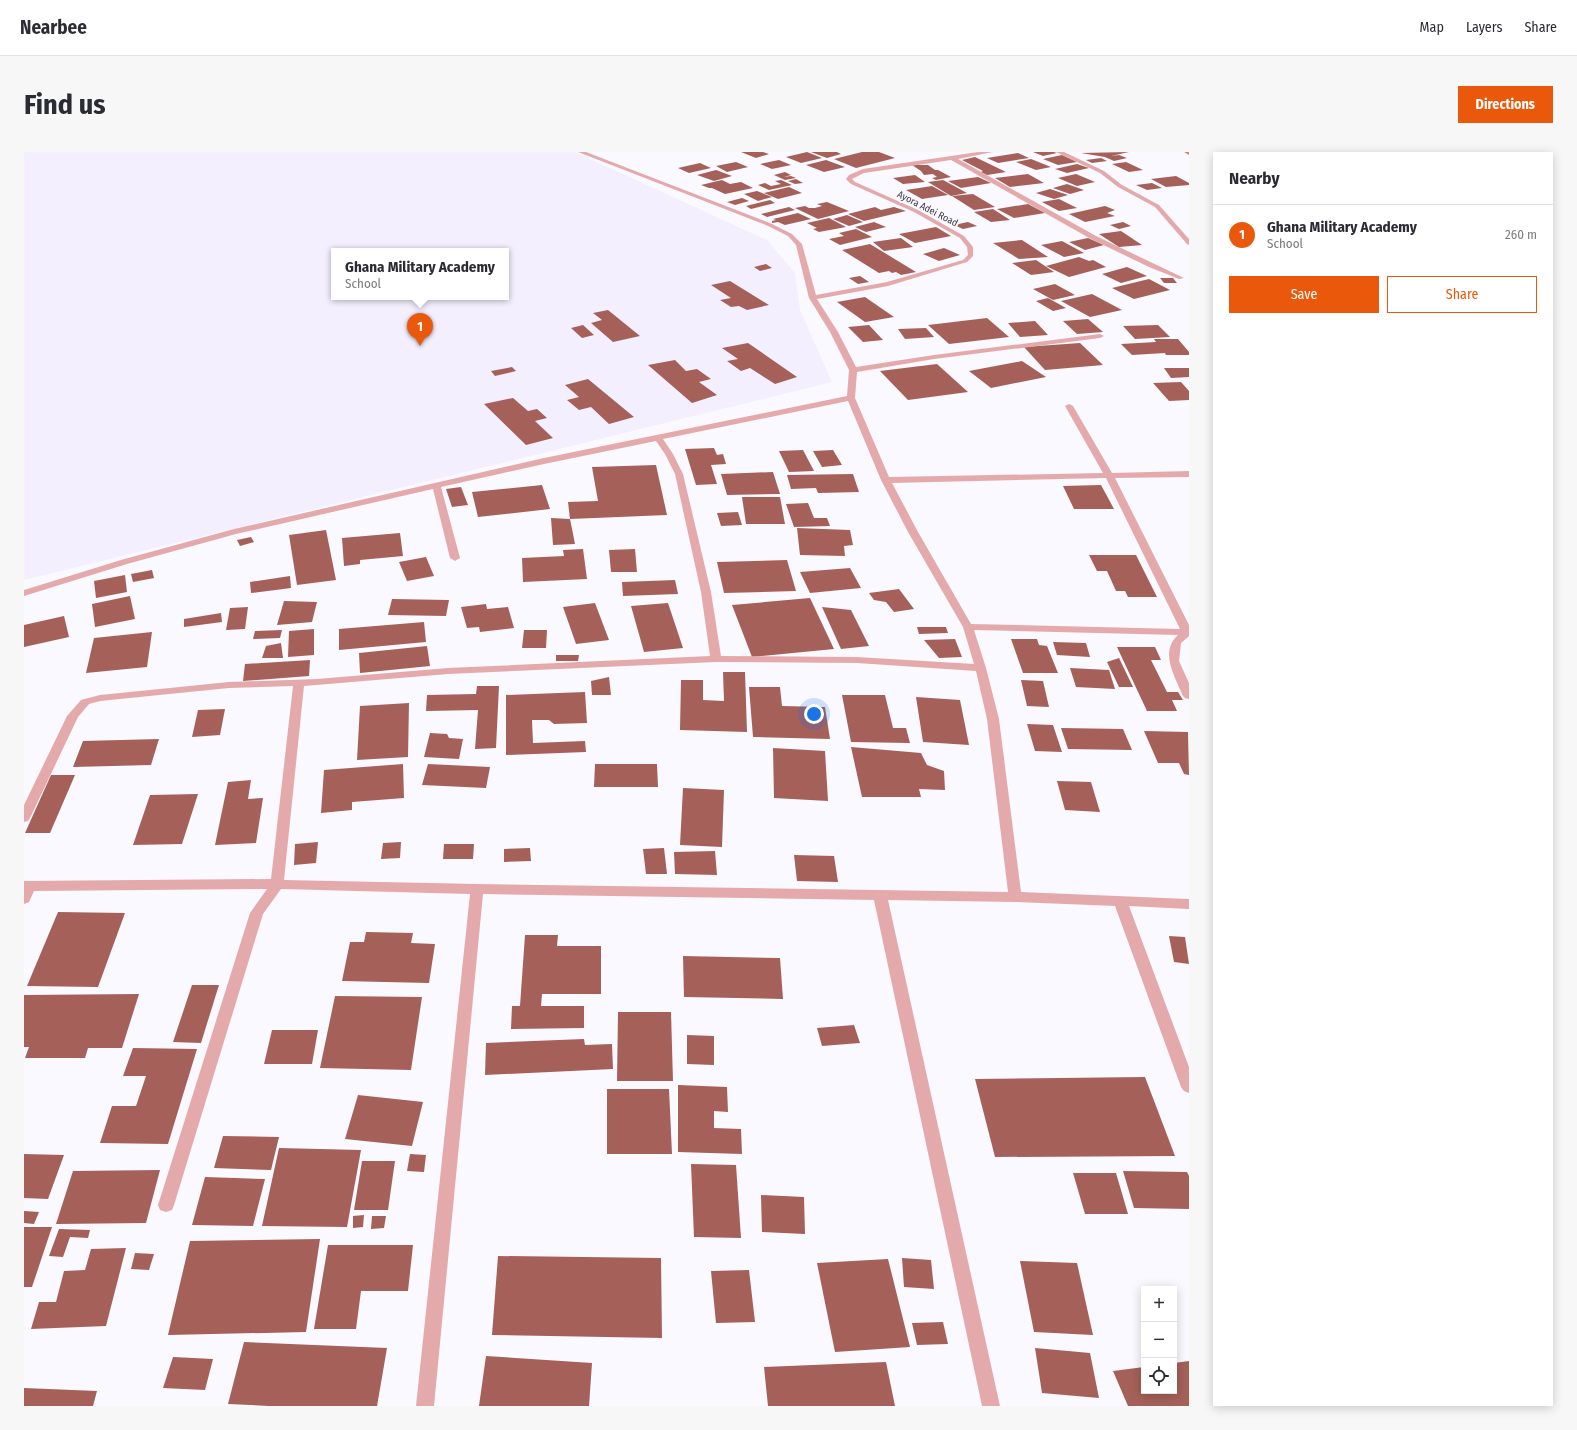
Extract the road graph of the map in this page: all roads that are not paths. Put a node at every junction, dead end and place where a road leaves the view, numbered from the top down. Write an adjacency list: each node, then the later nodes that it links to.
1 (581, 152): 7 (street)
2 (990, 152): 4 (street, Ayora Adei Road)
3 (1059, 152): 5 (street)
4 (952, 158): 6 (street); 7 (street, Ayora Adei Road)
5 (1189, 243)
6 (1181, 278)
7 (814, 298): 9 (street)
8 (1100, 336): 9 (street)
9 (853, 370): 10 (street)
10 (851, 398): 12 (street); 15 (street)
11 (1069, 406): 14 (street)
12 (658, 438): 16 (street); 21 (street)
13 (1189, 474): 14 (street)
14 (1109, 475): 15 (street); 20 (street)
15 (886, 480): 19 (street)
16 (436, 485): 17 (street); 18 (street)
17 (455, 558)
18 (24, 592)
19 (968, 627): 20 (street); 22 (street)
20 (1188, 632): 24 (street)
21 (716, 659): 22 (street); 23 (street)
22 (981, 668): 30 (street)
23 (299, 683): 25 (street); 26 (street)
24 (1189, 696)
25 (24, 818)
26 (277, 884): 27 (street); 28 (street); 35 (street)
27 (27, 886): 31 (street)
28 (477, 890): 29 (street); 36 (street)
29 (880, 894): 30 (street); 37 (street)
30 (1015, 897): 32 (street)
31 (24, 899)
32 (1120, 901): 33 (street); 34 (street)
33 (1189, 904)
34 (1189, 1087)
35 (166, 1205)
36 (425, 1406)
37 (991, 1406)

